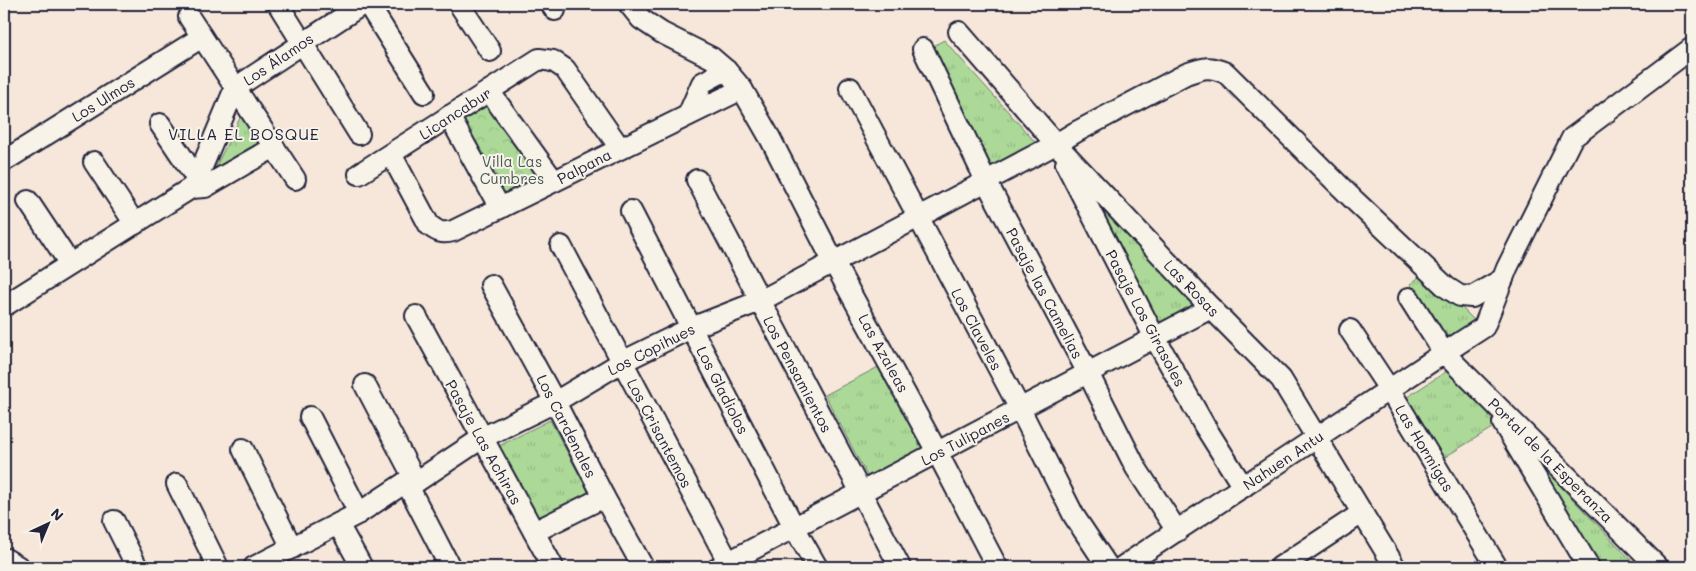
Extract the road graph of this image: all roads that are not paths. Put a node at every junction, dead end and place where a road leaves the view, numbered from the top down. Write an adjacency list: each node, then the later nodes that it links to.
1 (278, 4): 9 (street)
2 (363, 4): 9 (street, Los Álamos)
3 (368, 4): 18 (street)
4 (460, 4): 12 (street)
5 (629, 4): 13 (street, Las Azaleas)
6 (189, 17): 8 (street)
7 (959, 32): 23 (street, Las Rosas)
8 (202, 37): 14 (street); 27 (street, Los Ulmos)
9 (302, 43): 14 (street, Los Álamos); 22 (street)
10 (1692, 48): 43 (street, Nahuen Antu)
11 (923, 49): 33 (street, Pasaje las Camelias)
12 (490, 51)
13 (726, 70): 15 (street, Las Azaleas); 19 (street)
14 (235, 88): 24 (street); 34 (street, Los Álamos)
15 (742, 88): 19 (street, Palpana); 41 (street, Las Azaleas)
16 (850, 88): 38 (street, Los Claveles)
17 (489, 91): 20 (street, Licancabur); 25 (street, Licancabur); 32 (street)
18 (424, 93)
19 (689, 113): 25 (street, Palpana)
20 (449, 116): 26 (street, Licancabur); 36 (street)
21 (160, 124): 34 (street)
22 (359, 134)
23 (1056, 144): 33 (street, Los Copihues); 43 (street, Los Copihues); 48 (street, Las Rosas); 52 (street, Pasaje Los Girasoles)
24 (274, 146): 30 (street); 34 (street)
25 (620, 148): 32 (street, Palpana)
26 (391, 154): 29 (street, Licancabur); 36 (street, Palpana)
27 (4, 161)
28 (94, 162): 39 (street)
29 (359, 174)
30 (294, 179)
31 (697, 180): 46 (street, Los Pensamientos)
32 (554, 181): 36 (street, Palpana)
33 (986, 181): 38 (street, Los Copihues); 55 (street, Pasaje las Camelias)
34 (194, 184): 39 (street)
35 (28, 201): 42 (street)
36 (500, 208)
37 (631, 211): 50 (street, Los Gladiolos)
38 (918, 217): 41 (street, Los Copihues); 60 (street, Los Claveles)
39 (135, 224): 42 (street)
40 (562, 246): 54 (street, Los Crisantemos)
41 (833, 261): 46 (street, Los Copihues); 65 (street, Las Azaleas)
42 (70, 264): 47 (street)
43 (1503, 279): 53 (street, Nahuen Antu)
44 (491, 285): 59 (street, Los Cardenales)
45 (1409, 298): 53 (street, Portal de la Esperanza)
46 (760, 301): 50 (street, Los Copihues); 69 (street, Los Pensamientos)
47 (4, 306)
48 (1211, 308): 52 (street, Los Tulipanes); 63 (street, Las Rosas)
49 (416, 316): 62 (street, Pasaje Las Achiras)
50 (691, 328): 54 (street, Los Copihues); 75 (street, Los Gladiolos)
51 (1350, 330): 57 (street, Las Hormigas)
52 (1154, 338): 55 (street, Los Tulipanes); 68 (street, Pasaje Los Girasoles)
53 (1444, 353): 57 (street, Nahuen Antu); 58 (street, Portal de la Esperanza)
54 (622, 362): 59 (street, Los Copihues); 81 (street, Los Crisantemos)
55 (1088, 373): 60 (street, Los Tulipanes); 76 (street, Pasaje las Camelias)
56 (365, 385): 66 (street)
57 (1389, 389): 63 (street, Nahuen Antu); 96 (street, Las Hormigas)
58 (1488, 396): 97 (street); 98 (street, Portal de la Esperanza)
59 (556, 402): 62 (street, Los Copihues); 70 (street, Los Cardenales)
60 (1020, 409): 65 (street, Los Tulipanes); 92 (street, Los Claveles)
61 (310, 418): 71 (street)
62 (482, 438): 66 (street, Los Copihues); 77 (street, Pasaje Las Achiras)
63 (1317, 438): 68 (street, Nahuen Antu); 72 (street, Las Rosas)
64 (243, 450): 78 (street)
65 (938, 452): 69 (street, Los Tulipanes); 91 (street, Las Azaleas)
66 (411, 482): 71 (street, Los Copihues); 86 (street)
67 (177, 484): 84 (street)
68 (1243, 487): 76 (street, Nahuen Antu)
69 (861, 492): 75 (street, Los Tulipanes); 90 (street, Los Pensamientos)
70 (604, 497): 77 (street); 88 (street, Los Cardenales)
71 (359, 513): 74 (street, Los Copihues)
72 (1362, 513): 94 (street); 95 (street, Las Rosas)
73 (114, 521): 83 (street)
74 (338, 524): 78 (street, Los Copihues); 85 (street)
75 (794, 527): 81 (street, Los Tulipanes); 89 (street, Los Gladiolos)
76 (1177, 531): 93 (street, Nahuen Antu)
77 (534, 532): 87 (street, Pasaje Las Achiras)
78 (292, 548): 80 (street, Los Copihues)
79 (4, 558): 82 (street)
80 (263, 565)
81 (726, 566)
82 (18, 567)
83 (137, 567)
84 (218, 567)
85 (362, 567)
86 (450, 567)
87 (553, 567)
88 (643, 567)
89 (817, 567)
90 (900, 567)
91 (997, 567)
92 (1108, 567)
93 (1122, 567)
94 (1280, 567)
95 (1396, 567)
96 (1497, 567)
97 (1589, 567)
98 (1658, 567)

